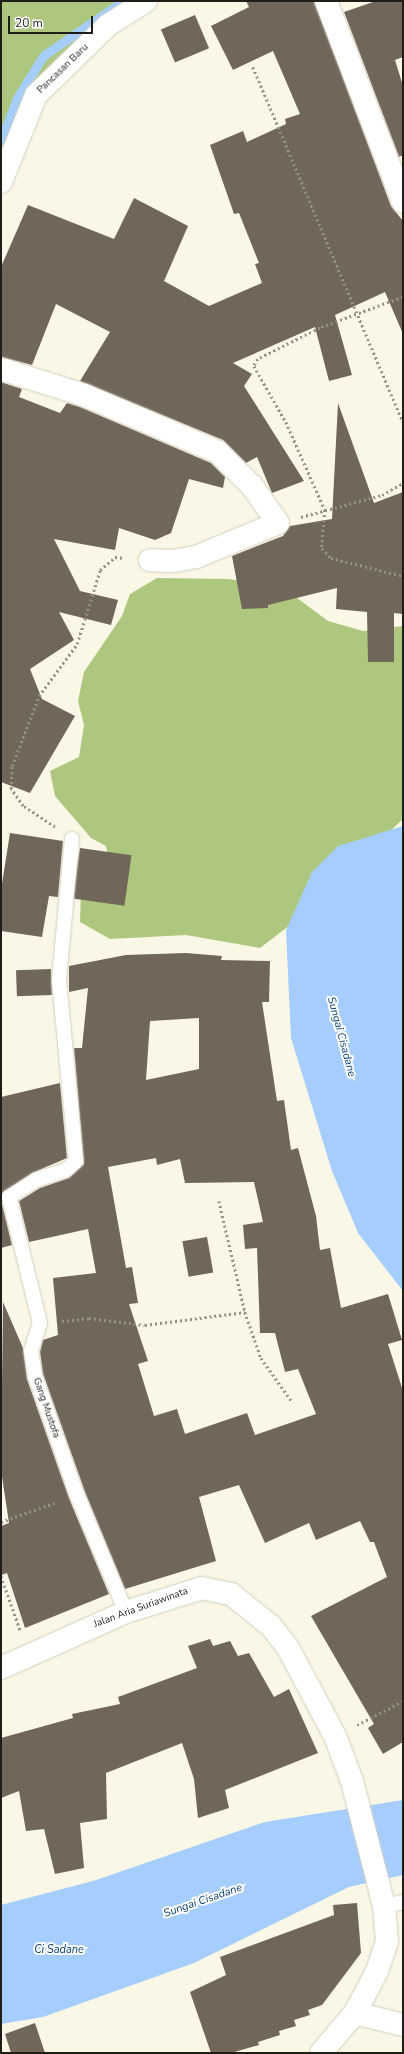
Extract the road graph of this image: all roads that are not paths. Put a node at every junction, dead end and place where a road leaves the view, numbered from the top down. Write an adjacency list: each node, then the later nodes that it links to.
1 (146, 1): 3 (street, Pancasan Baru)
2 (326, 1): 4 (street)
3 (1, 182)
4 (403, 202)
5 (1, 370): 6 (street)
6 (150, 560)
7 (72, 839): 8 (lane, Gang Mustofa)
8 (126, 1612): 9 (street, Jalan Aria Suriawinata); 10 (street, Jalan Aria Suriawinata)
9 (1, 1668)
10 (390, 1900): 11 (street, Jalan Aria Suriawinata)
11 (356, 2013): 12 (street); 13 (street, Jalan Aria Suriawinata)
12 (403, 2025)
13 (321, 2053)

